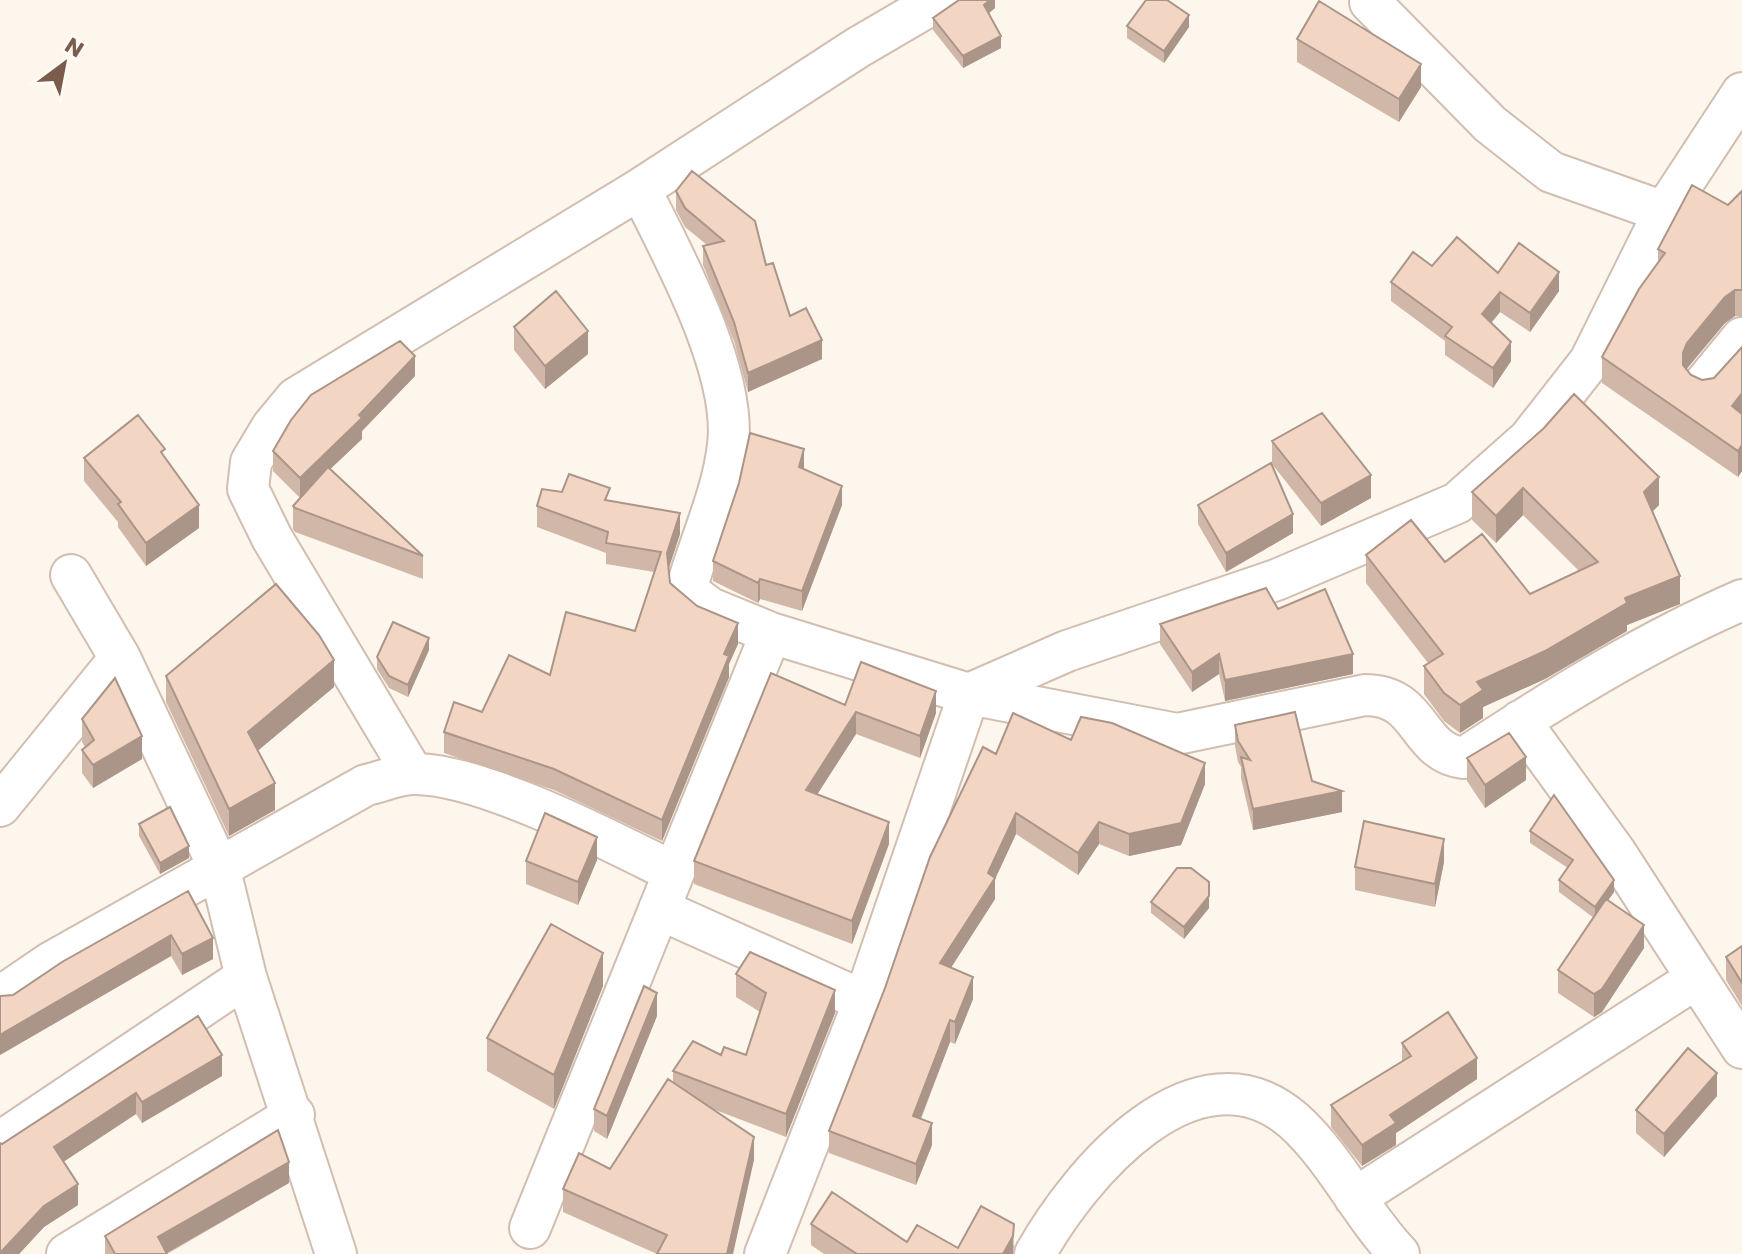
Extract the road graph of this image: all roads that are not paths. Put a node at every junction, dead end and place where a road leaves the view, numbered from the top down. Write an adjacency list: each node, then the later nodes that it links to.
1 (939, 0): 4 (street)
2 (1364, 1): 5 (street)
3 (1742, 93): 5 (street)
4 (640, 189): 10 (street); 14 (street)
5 (1664, 212): 12 (street)
6 (1742, 338): 7 (street)
7 (1705, 383)
8 (71, 575): 11 (street)
9 (1742, 600): 13 (street)
10 (771, 633): 12 (street); 17 (street)
11 (120, 658): 15 (street); 16 (street)
12 (969, 694): 13 (street); 22 (street)
13 (1520, 721): 20 (street)
14 (413, 774): 16 (street); 17 (street)
15 (0, 806)
16 (220, 870): 19 (street); 21 (street)
17 (673, 872): 18 (street)
18 (659, 909): 22 (street); 27 (street)
19 (246, 977): 24 (street); 25 (street)
20 (1697, 978): 23 (street); 26 (street)
21 (0, 997)
22 (864, 1001): 30 (street)
23 (1742, 1048)
24 (294, 1115): 28 (street); 29 (street)
25 (0, 1142)
26 (1355, 1198): 31 (street); 32 (street)
27 (530, 1228)
28 (67, 1254)
29 (336, 1254)
30 (765, 1254)
31 (1035, 1254)
32 (1399, 1254)

